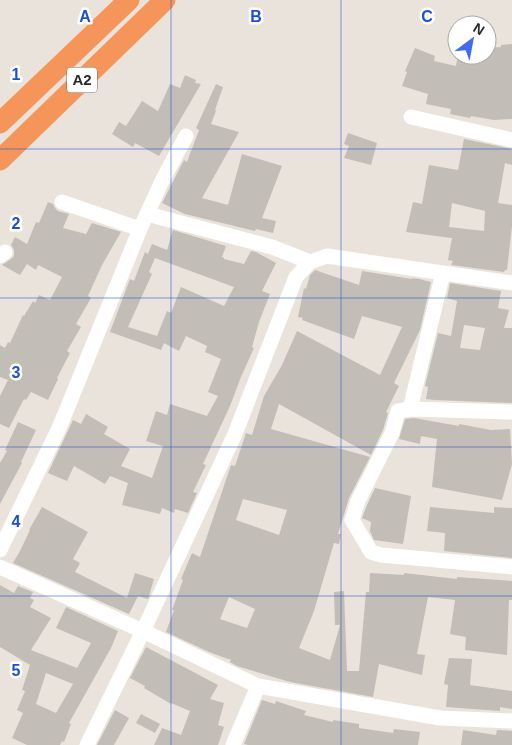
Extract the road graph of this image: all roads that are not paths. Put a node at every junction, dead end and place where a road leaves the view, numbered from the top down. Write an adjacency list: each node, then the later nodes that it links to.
1 (129, 0): 4 (highway, A2)
2 (165, 0): 7 (highway, A2)
3 (411, 117): 6 (street)
4 (0, 123)
5 (186, 136): 9 (street)
6 (512, 140)
7 (0, 160)
8 (62, 202): 10 (street)
9 (147, 214): 10 (street); 11 (street)
10 (140, 229): 16 (street)
11 (310, 262): 12 (street); 19 (street)
12 (443, 273): 13 (street); 14 (street)
13 (512, 282)
14 (410, 409): 15 (street); 18 (street)
15 (512, 412)
16 (0, 550)
17 (0, 567): 19 (street)
18 (512, 567)
19 (143, 631): 20 (street); 22 (street)
20 (258, 686): 21 (street); 23 (street)
21 (512, 721)
22 (86, 745)
23 (233, 745)

